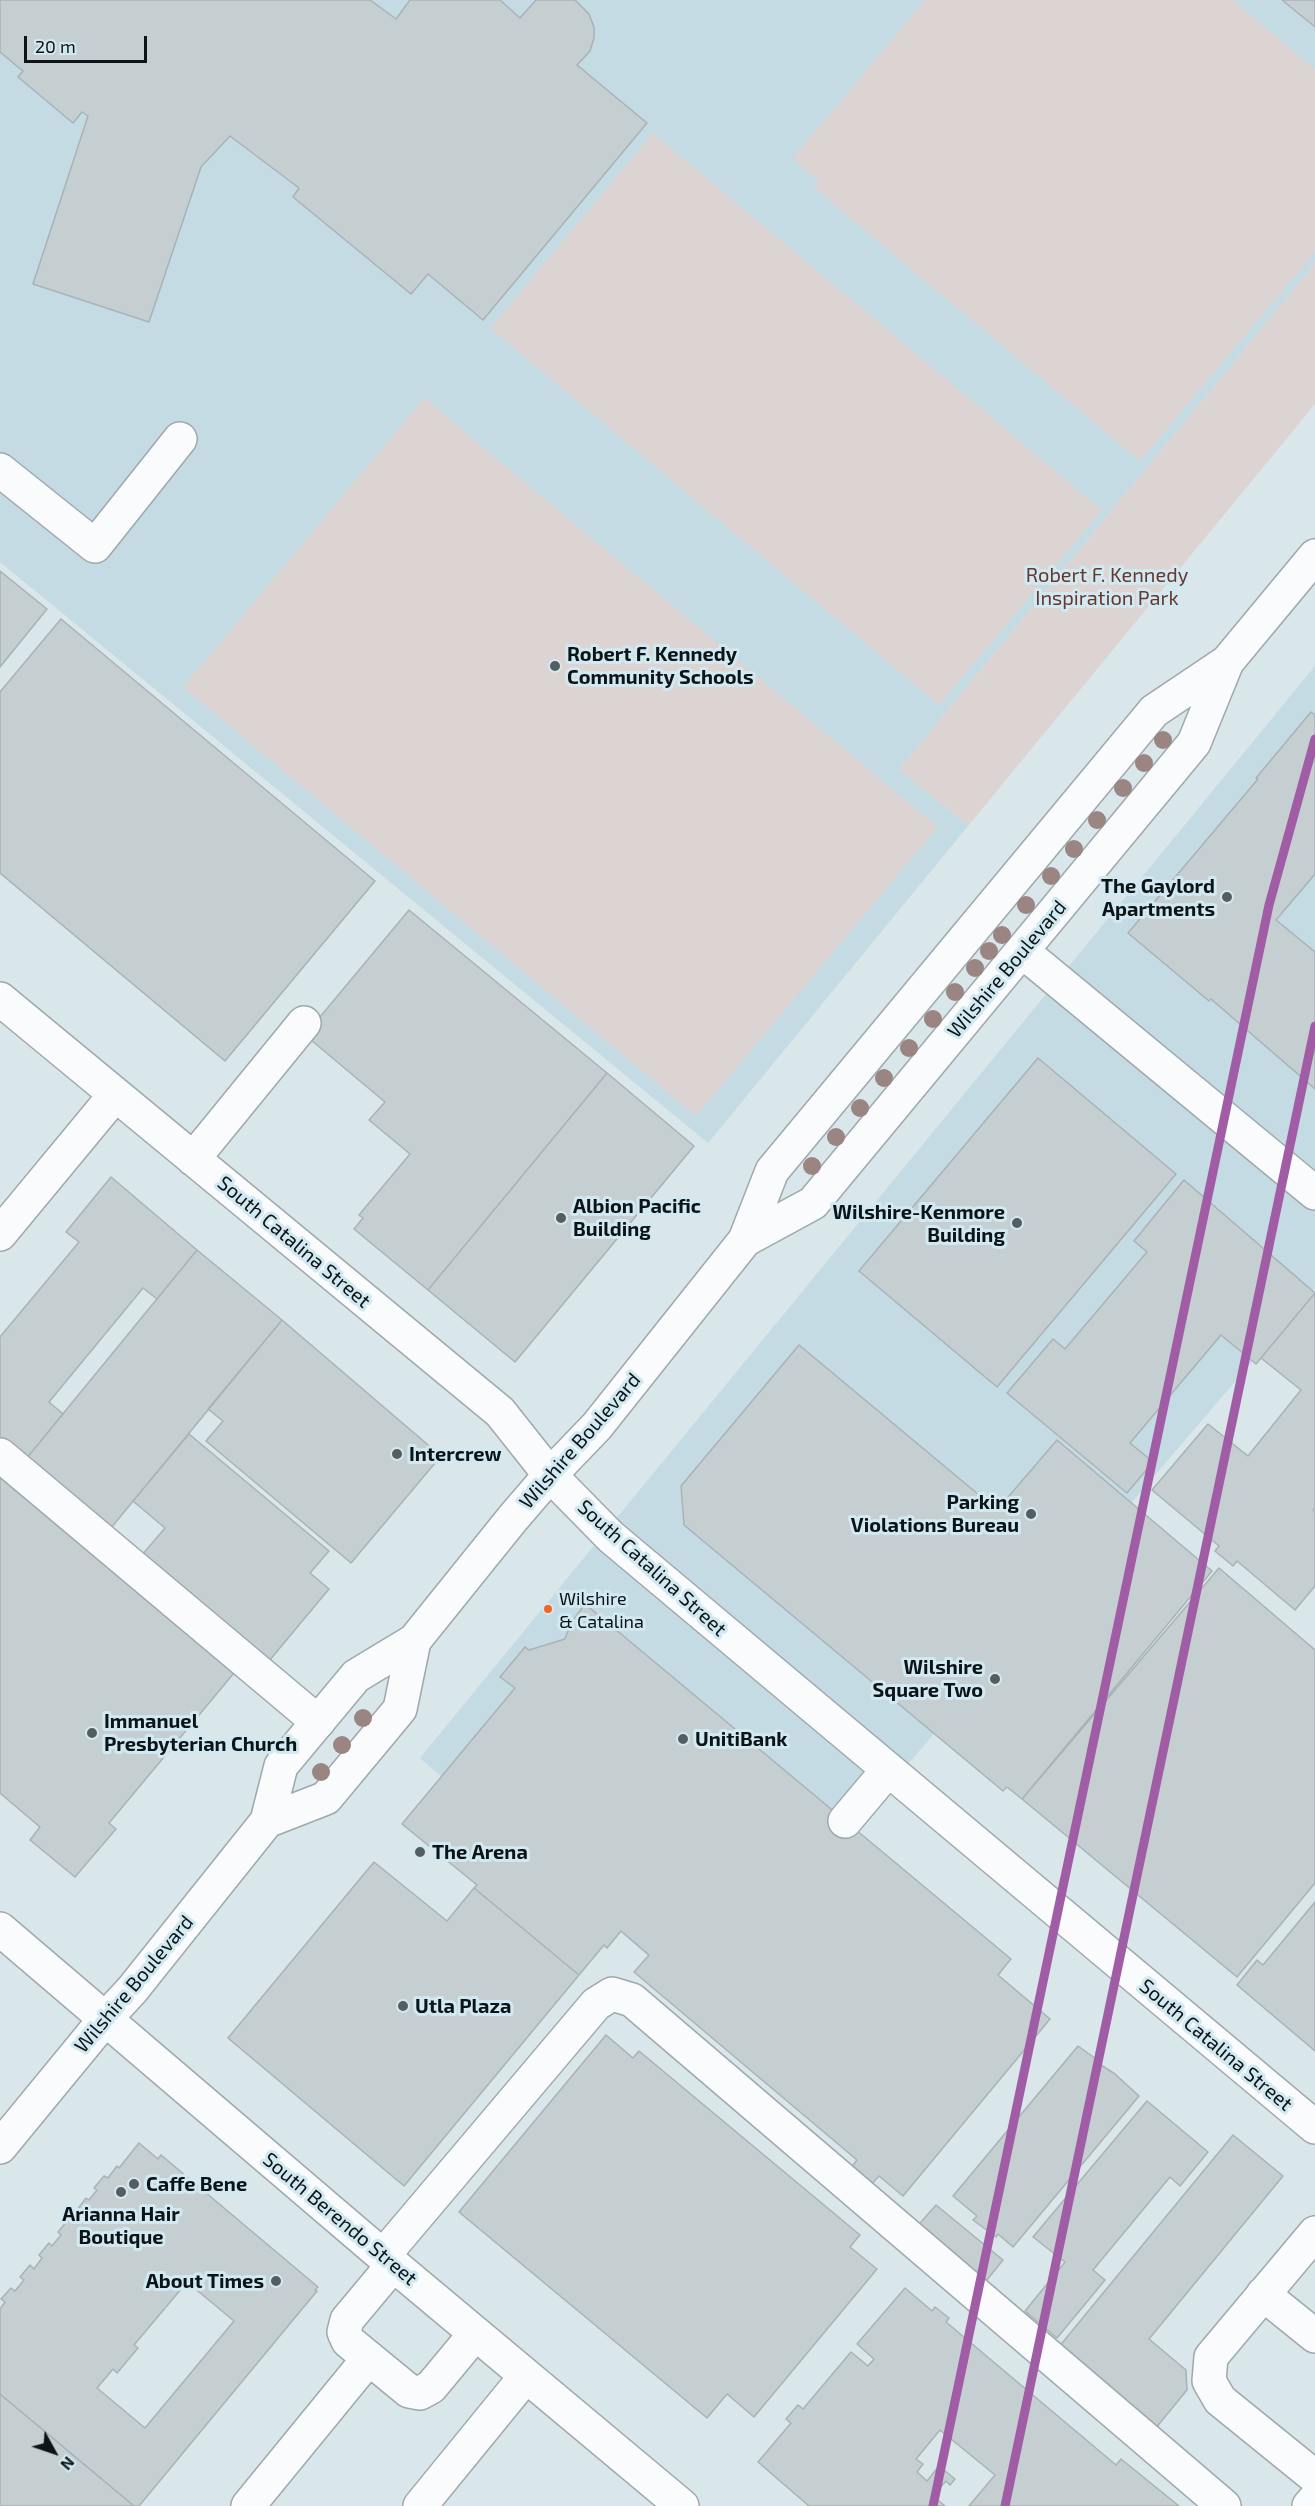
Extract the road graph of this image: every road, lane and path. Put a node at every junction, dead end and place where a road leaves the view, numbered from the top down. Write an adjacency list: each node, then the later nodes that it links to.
1 (180, 439): 2 (main road)
2 (0, 470)
3 (1315, 556): 4 (main road, Wilshire Boulevard)
4 (1227, 662): 5 (main road, Wilshire Boulevard); 12 (main road, Wilshire Boulevard)
5 (1022, 951): 10 (main road); 12 (main road, Wilshire Boulevard)
6 (0, 999): 8 (main road, South Catalina Street)
7 (304, 1023): 9 (main road)
8 (115, 1095): 9 (main road, South Catalina Street); 11 (main road)
9 (193, 1159): 14 (main road, South Catalina Street)
10 (1315, 1193)
11 (0, 1234)
12 (745, 1240): 14 (main road, Wilshire Boulevard)
13 (0, 1455): 16 (main road)
14 (550, 1475): 15 (main road, Wilshire Boulevard); 17 (main road, South Catalina Street)
15 (414, 1641): 16 (main road, Wilshire Boulevard); 18 (main road, Wilshire Boulevard)
16 (318, 1722): 18 (main road, Wilshire Boulevard)
17 (888, 1770): 19 (main road); 22 (main road, South Catalina Street)
18 (267, 1821): 21 (main road, Wilshire Boulevard)
19 (845, 1821)
20 (0, 1929): 21 (main road, South Berendo Street)
21 (106, 2018): 23 (main road, Wilshire Boulevard); 25 (main road, South Berendo Street)
22 (1315, 2127)
23 (0, 2147)
24 (1315, 2234): 26 (main road)
25 (388, 2261): 27 (main road, South Berendo Street); 29 (main road); 36 (main road)
26 (1263, 2294): 28 (main road); 31 (main road)
27 (475, 2334): 29 (main road); 30 (main road, South Berendo Street)
28 (1315, 2336)
29 (369, 2358): 33 (main road)
30 (526, 2376): 34 (main road); 35 (main road, South Berendo Street)
31 (1315, 2477)
32 (1315, 2499): 37 (main road)
33 (248, 2506)
34 (420, 2506)
35 (682, 2506)
36 (1224, 2506)
37 (1309, 2506)

